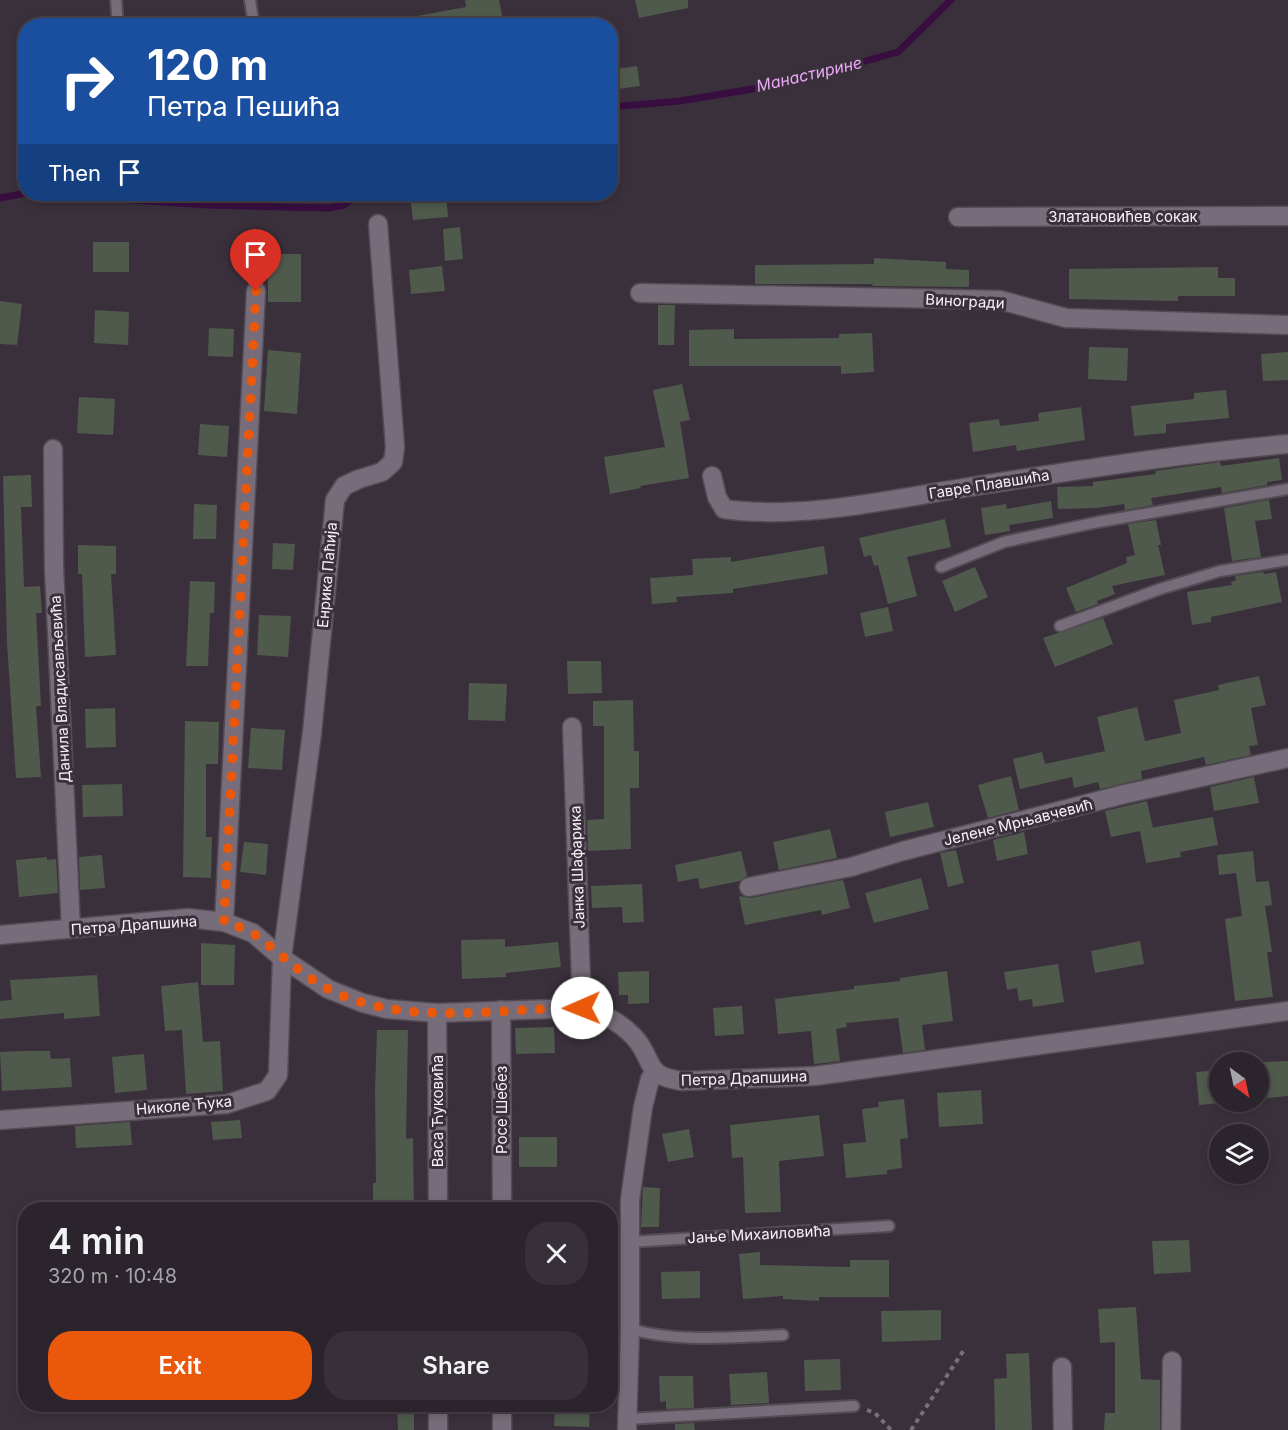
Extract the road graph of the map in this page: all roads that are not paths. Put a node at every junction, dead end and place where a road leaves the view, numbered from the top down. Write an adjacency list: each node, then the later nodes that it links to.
1 (116, 0): 3 (lane)
2 (250, 0): 4 (lane)
3 (117, 18)
4 (253, 18)
5 (1288, 216): 6 (street, Златановићев сокак)
6 (958, 217)
7 (378, 224): 24 (street, Енрика Паћија)
8 (256, 291): 21 (street)
9 (640, 293): 10 (street, Виногради)
10 (1288, 325)
11 (1288, 444): 13 (street, Гавре Плавшића)
12 (53, 449): 22 (street, Данила Владисављевића)
13 (712, 476)
14 (1288, 489): 16 (lane)
15 (1288, 560): 17 (lane)
16 (940, 567)
17 (1060, 626)
18 (572, 727): 25 (street, Јанка Шафарика)
19 (1288, 758): 20 (street, Јелене Мрњавчевић)
20 (749, 887)
21 (224, 922): 22 (street, Петра Драпшина); 24 (street, Петра Драпшина)
22 (71, 929): 23 (street, Петра Драпшина)
23 (0, 935)
24 (282, 958): 28 (street, Петра Драпшина); 30 (street, Николе Ћука)
25 (582, 1008): 26 (street, Петра Драпшина); 29 (street, Петра Драпшина)
26 (501, 1010): 28 (street, Петра Драпшина); 32 (street, Росе Шебез)
27 (1288, 1011): 29 (street, Петра Драпшина)
28 (437, 1013): 31 (street, Васа Ћуковића)
29 (655, 1072): 34 (street)
30 (0, 1120)
31 (438, 1202)
32 (501, 1202)
33 (889, 1226): 34 (lane, Јање Михаиловића)
34 (629, 1242): 35 (street)
35 (630, 1329): 36 (lane); 42 (street)
36 (783, 1335)
37 (1172, 1361): 46 (street)
38 (1062, 1367): 45 (street)
39 (854, 1406): 42 (lane)
40 (438, 1412): 43 (street)
41 (502, 1412): 44 (street)
42 (627, 1425)
43 (438, 1430)
44 (502, 1430)
45 (1064, 1430)
46 (1171, 1430)

